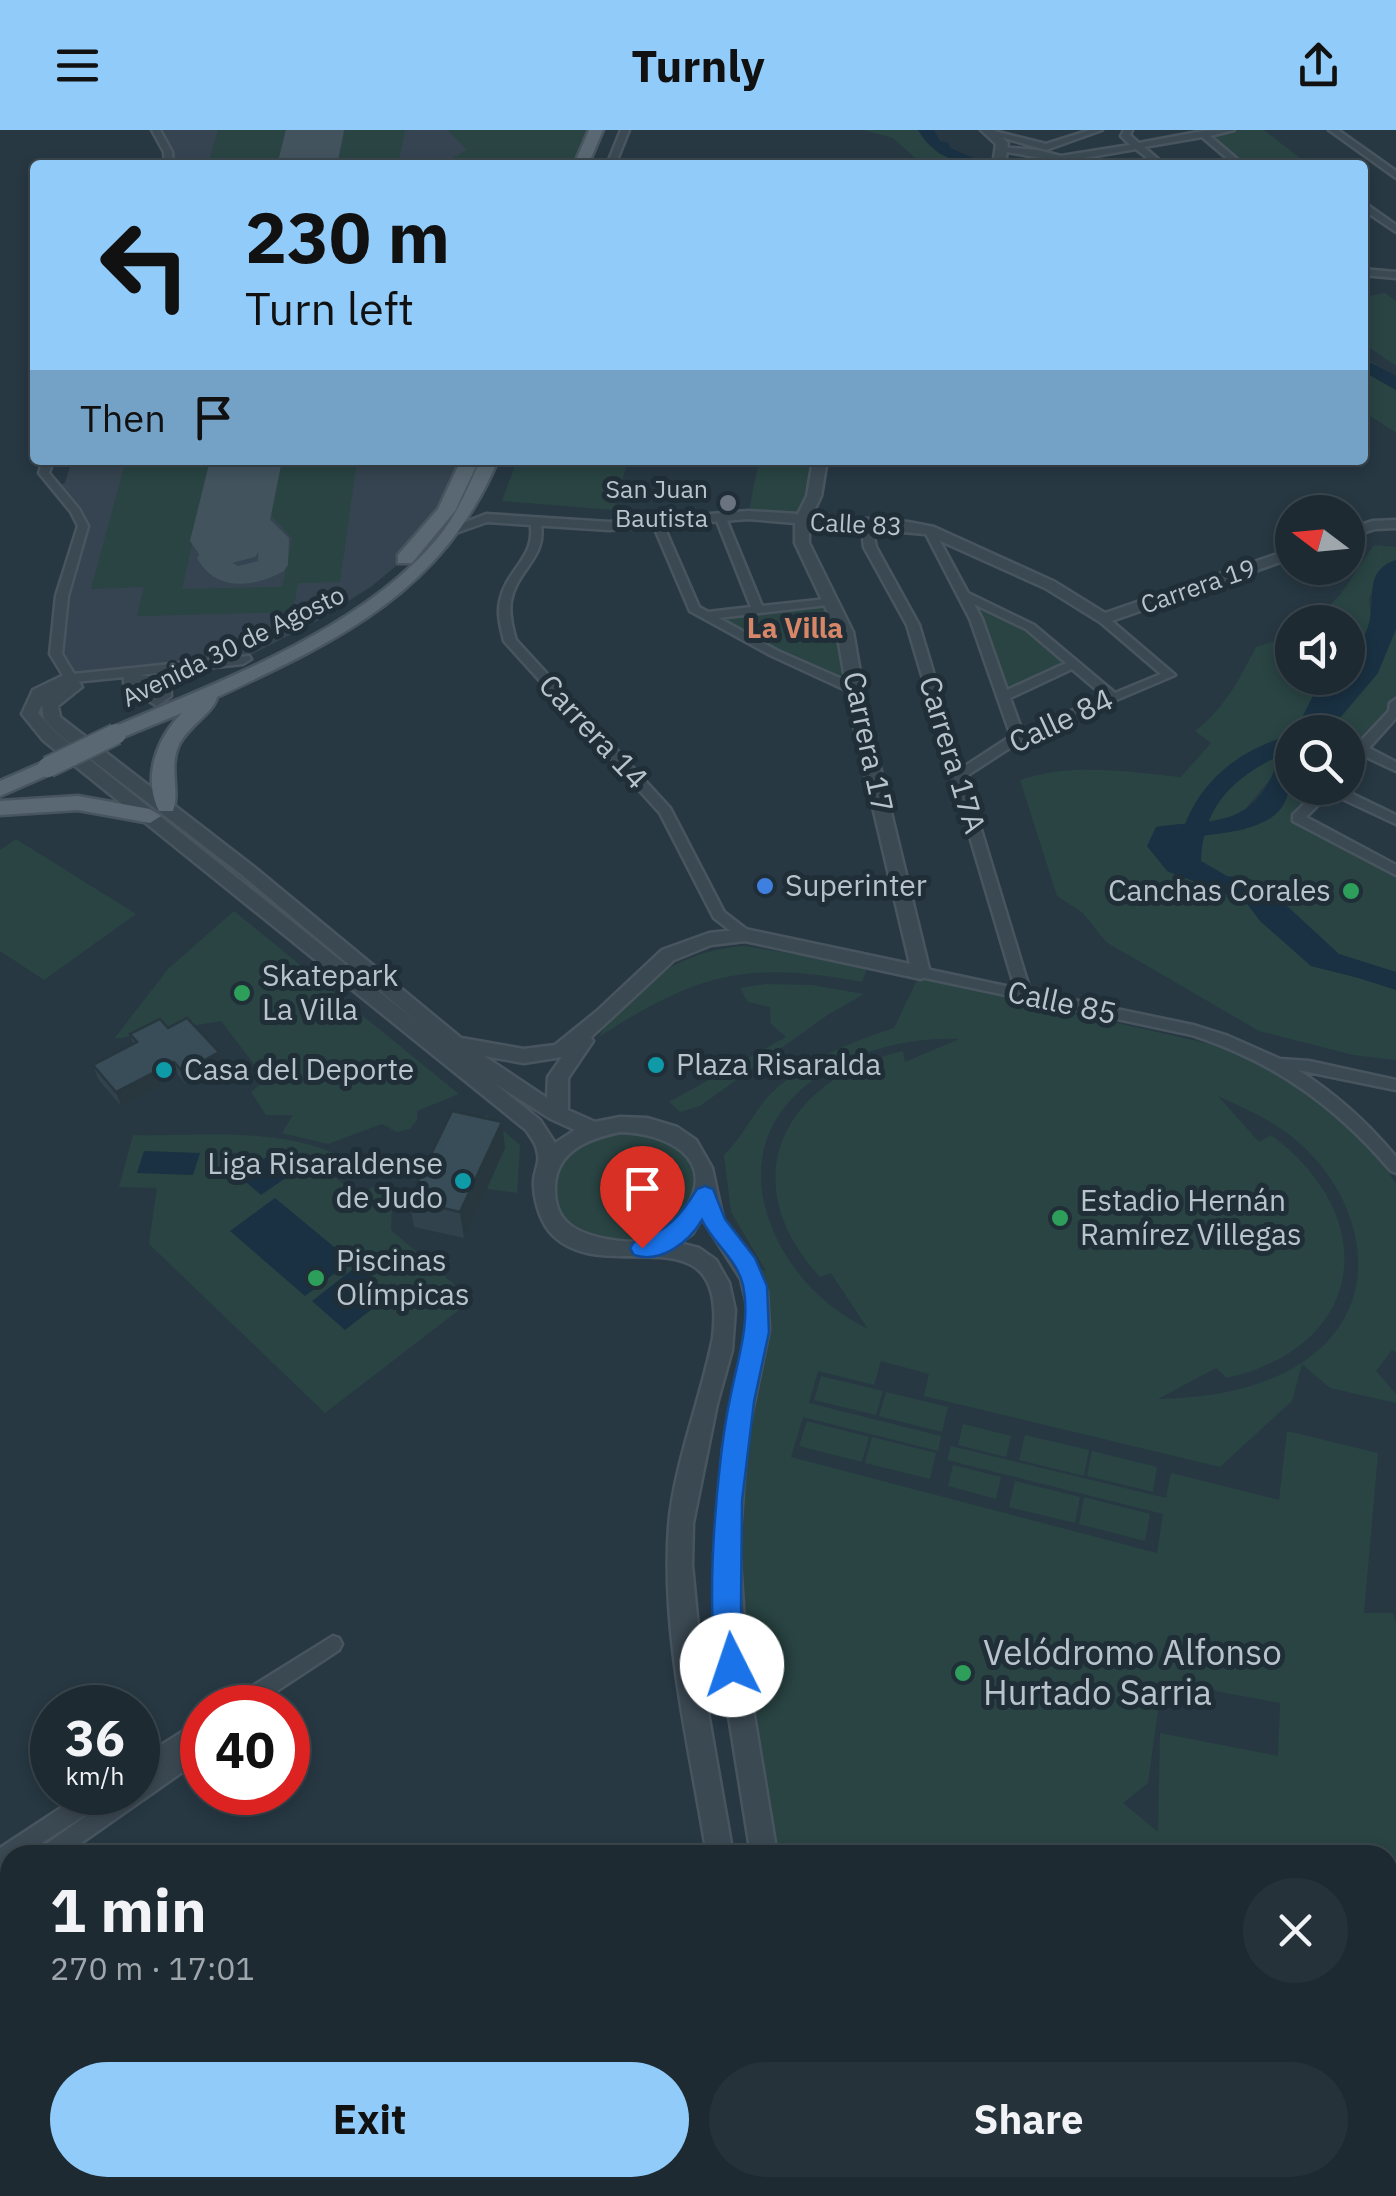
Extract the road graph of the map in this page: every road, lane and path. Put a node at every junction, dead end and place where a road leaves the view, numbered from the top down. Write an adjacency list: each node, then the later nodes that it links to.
1 (156, 130): 16 (street)
2 (596, 130): 17 (main road)
3 (613, 130): 18 (main road)
4 (624, 130): 19 (street)
5 (1068, 130): 12 (street)
6 (1098, 130): 12 (street)
7 (1128, 130): 14 (street)
8 (1230, 130): 11 (street)
9 (1333, 130): 22 (street)
10 (998, 132): 13 (street); 15 (street)
11 (1203, 134): 14 (street); 21 (street)
12 (1056, 144): 13 (street)
13 (1028, 145): 15 (street)
14 (1136, 145): 15 (street); 20 (street)
15 (1000, 157)
16 (169, 160)
17 (583, 160)
18 (601, 160)
19 (613, 160)
20 (1154, 160)
21 (1234, 160)
22 (1391, 167): 23 (street); 24 (street)
23 (1374, 170)
24 (1396, 175)
25 (1368, 208): 26 (street)
26 (1396, 229)
27 (1368, 264): 29 (street)
28 (1368, 273): 29 (street)
29 (1382, 274): 30 (street)
30 (1396, 275)
31 (46, 465): 55 (street)
32 (468, 465): 52 (main road, Avenida 30 de Agosto)
33 (487, 465): 35 (main road, Avenida 30 de Agosto)
34 (819, 465): 39 (street)
35 (475, 494): 37 (street); 44 (main road, Avenida 30 de Agosto)
36 (720, 516): 39 (street, Calle 83); 40 (street, Calle 83); 49 (street)
37 (502, 518): 38 (street, Calle 83); 44 (street, Calle 83)
38 (535, 520): 40 (street, Calle 83); 77 (street, Carrera 14)
39 (802, 521): 41 (street, Calle 83); 48 (street, Carrera 17)
40 (657, 522): 50 (street)
41 (866, 522): 45 (street, Calle 83); 69 (street, Carrera 17A)
42 (1396, 524): 43 (street)
43 (1365, 528)
44 (453, 530): 52 (main road, Avenida 30 de Agosto)
45 (929, 530): 47 (street); 51 (street, Calle 83)
46 (1275, 559): 51 (street, Carrera 19)
47 (964, 595): 53 (street); 58 (street)
48 (827, 602): 49 (street); 56 (street, Carrera 17)
49 (758, 610): 50 (street)
50 (706, 616): 56 (street)
51 (1103, 619): 54 (street, Calle 83)
52 (250, 663): 55 (street); 59 (main road, Avenida 30 de Agosto); 62 (main road, Avenida 30 de Agosto); 74 (main road)
53 (1074, 664): 57 (street); 58 (street)
54 (1169, 674): 57 (street, Calle 84)
55 (73, 682): 59 (street); 74 (street)
56 (854, 689): 78 (street, Carrera 17)
57 (1112, 697): 63 (street, Calle 84)
58 (1002, 698): 63 (street)
59 (157, 701): 62 (main road, Avenida 30 de Agosto)
60 (1396, 703): 61 (street)
61 (1395, 712): 64 (street)
62 (110, 730): 66 (main road, Avenida 30 de Agosto, bridge)
63 (1018, 738): 69 (street, Calle 84)
64 (1365, 743)
65 (1365, 751): 67 (street)
66 (43, 762): 68 (main road, Avenida 30 de Agosto); 70 (main road, Avenida 30 de Agosto)
67 (1396, 767)
68 (0, 774)
69 (958, 776): 79 (street, Carrera 17A)
70 (0, 789)
71 (1311, 805): 76 (street)
72 (1365, 805): 75 (street)
73 (0, 808): 74 (main road)
74 (158, 810): 81 (street); 86 (street)
75 (1396, 820)
76 (1396, 871)
77 (745, 935): 78 (street, Calle 85); 80 (street)
78 (920, 973): 79 (street, Calle 85)
79 (1024, 994): 82 (street, Calle 85)
80 (604, 1016): 81 (street); 84 (street)
81 (459, 1044): 84 (street)
82 (1278, 1064): 83 (street, Calle 85); 87 (street)
83 (1396, 1085)
84 (556, 1113): 85 (street)
85 (592, 1130): 86 (street); 88 (street)
86 (550, 1165): 89 (street)
87 (1396, 1167)
88 (705, 1195): 89 (street); 96 (street)
89 (658, 1246): 95 (street)
90 (333, 1644): 91 (street)
91 (270, 1685)
92 (84, 1816): 93 (street); 94 (street)
93 (27, 1845)
94 (57, 1845)
95 (718, 1845)
96 (762, 1845)

